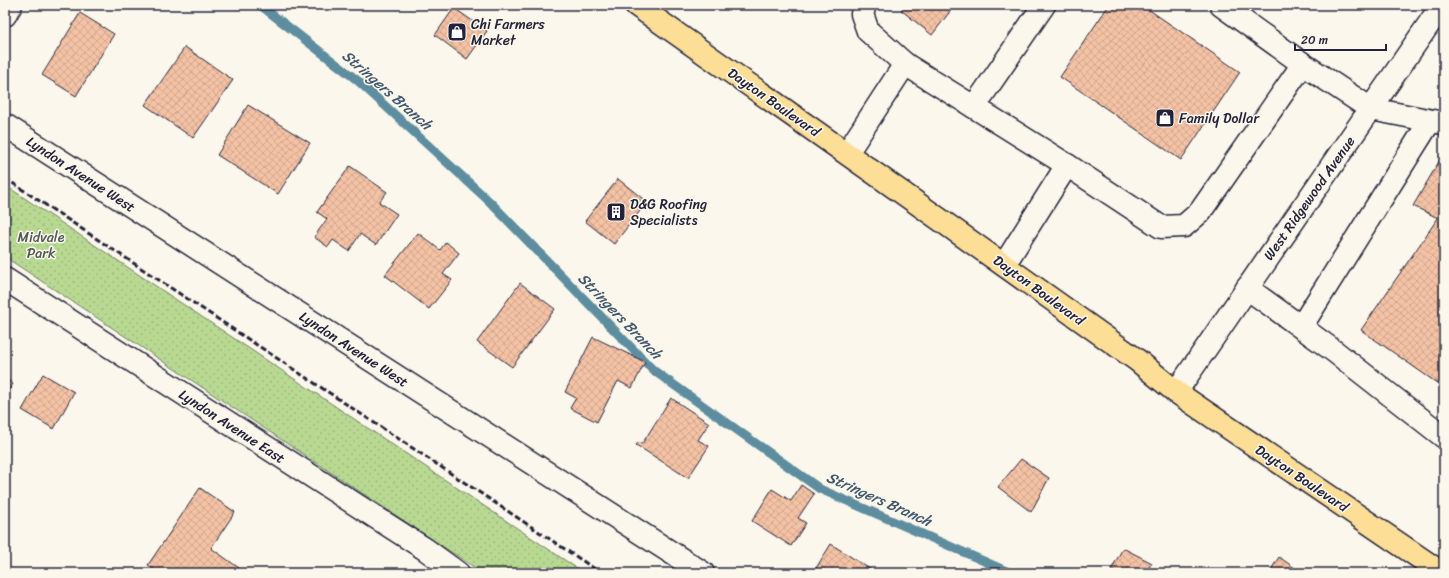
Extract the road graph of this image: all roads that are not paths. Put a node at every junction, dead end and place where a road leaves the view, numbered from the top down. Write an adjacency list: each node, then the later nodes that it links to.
1 (11, 5): 7 (street)
2 (636, 5): 14 (main road, Dayton Boulevard)
3 (865, 5): 8 (street)
4 (1044, 5): 10 (street)
5 (1221, 5): 9 (street)
6 (1442, 5): 11 (street, West Ridgewood Avenue)
7 (5, 15)
8 (905, 64): 10 (street); 14 (street)
9 (1303, 64): 11 (street); 15 (street)
10 (974, 107): 15 (street)
11 (1371, 109): 12 (street); 18 (street, West Ridgewood Avenue)
12 (1437, 122): 19 (street)
13 (5, 125): 23 (street, Lyndon Avenue West)
14 (847, 153): 16 (main road, Dayton Boulevard)
15 (1067, 166): 16 (street)
16 (1004, 265): 20 (main road, Dayton Boulevard)
17 (5, 279): 22 (street, Lyndon Avenue East)
18 (1247, 288): 19 (street); 20 (street, West Ridgewood Avenue)
19 (1301, 327): 21 (street)
20 (1176, 392): 24 (main road, Dayton Boulevard)
21 (1444, 437)
22 (458, 573)
23 (703, 573)
24 (1442, 573)

